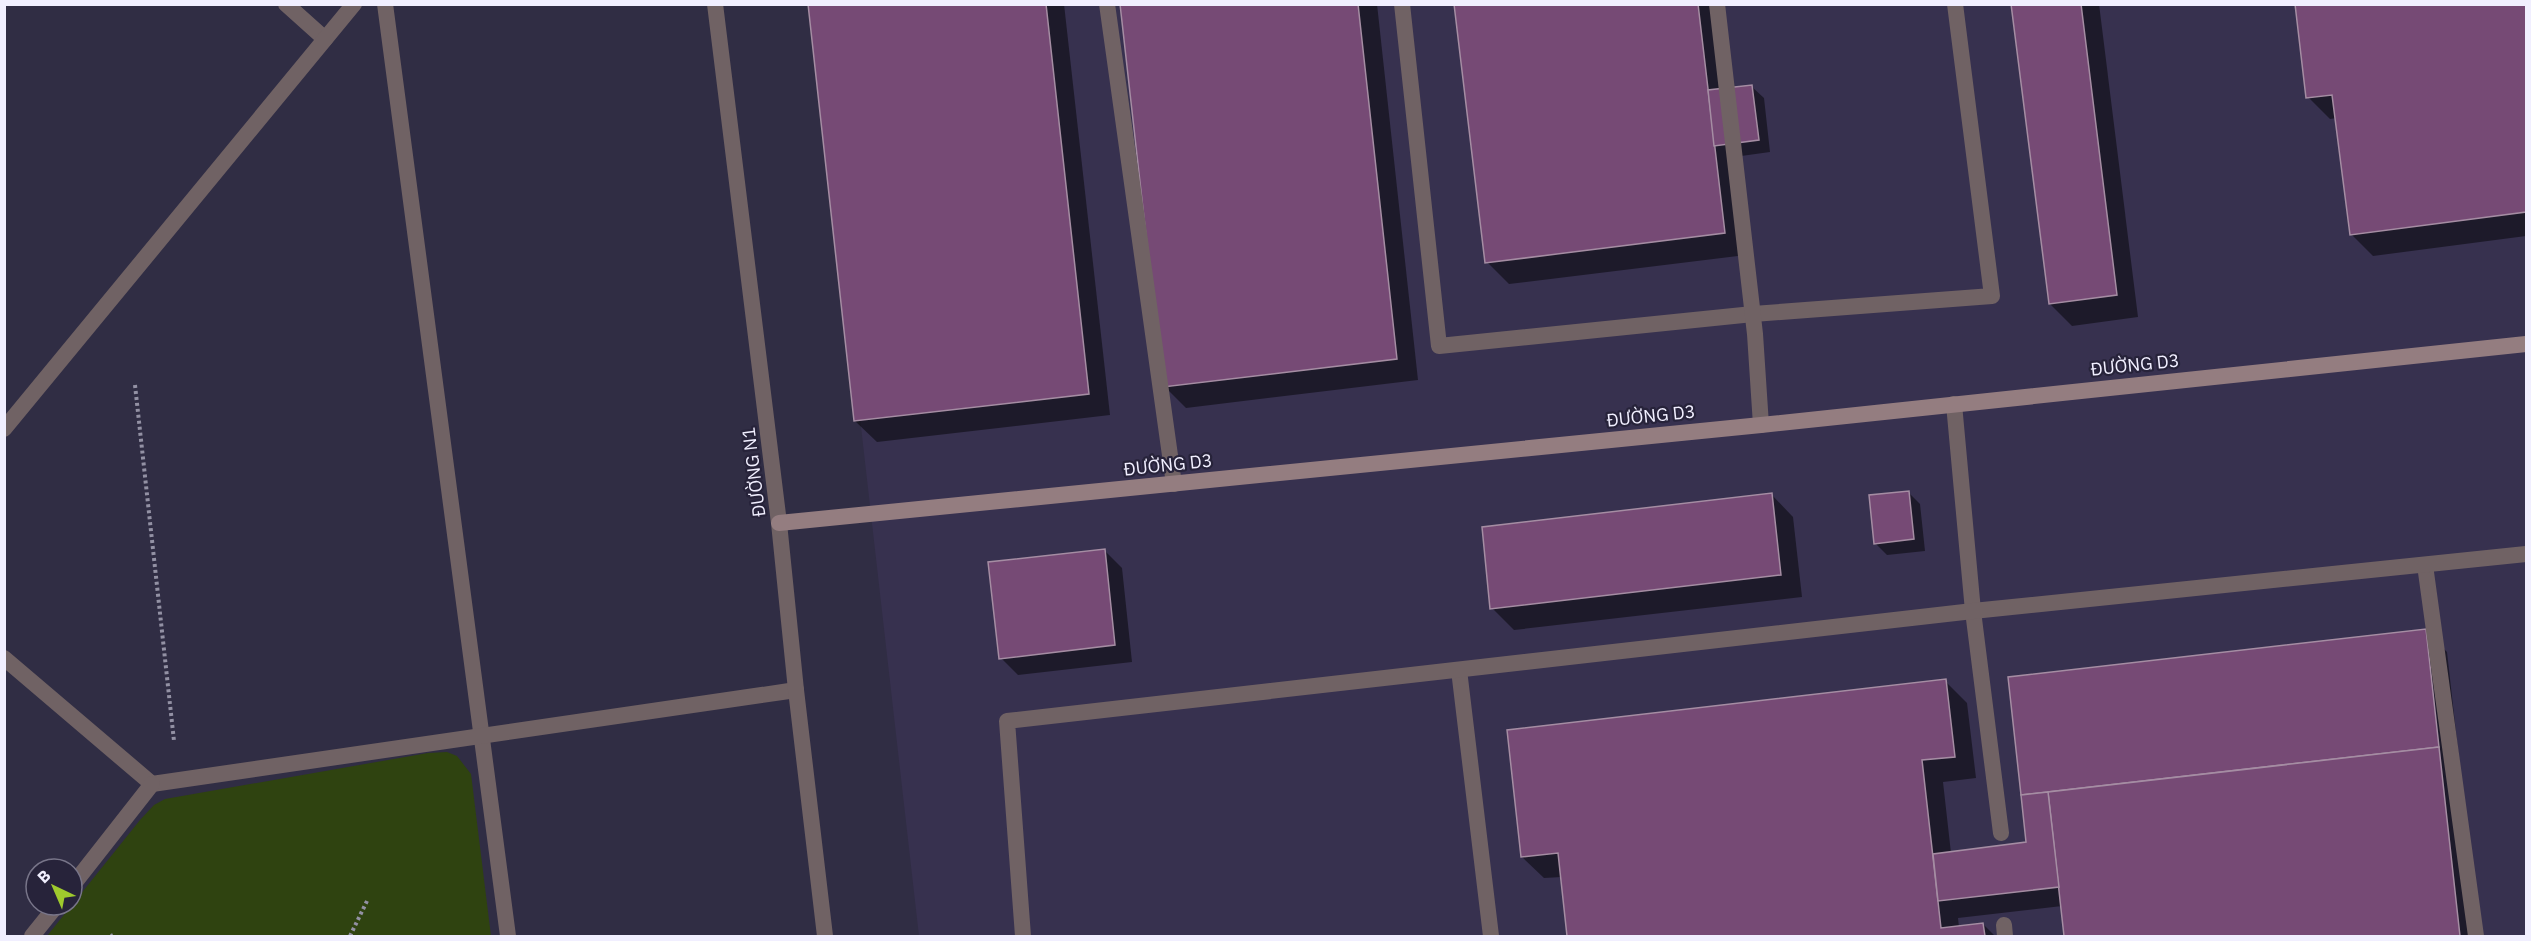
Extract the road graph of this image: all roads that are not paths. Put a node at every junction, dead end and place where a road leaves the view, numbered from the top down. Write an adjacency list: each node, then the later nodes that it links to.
1 (286, 4): 9 (street)
2 (354, 4): 9 (street)
3 (385, 4): 23 (street)
4 (715, 4): 16 (street, ĐƯỜNG N1)
5 (1107, 4): 15 (street)
6 (1402, 4): 10 (street)
7 (1717, 4): 10 (street)
8 (1955, 4): 10 (street)
9 (325, 39): 14 (street)
10 (1753, 314): 13 (street)
11 (2526, 344): 12 (main road, ĐƯỜNG D3)
12 (1954, 404): 13 (main road, ĐƯỜNG D3); 19 (street)
13 (1761, 425): 15 (main road, ĐƯỜNG D3)
14 (4, 429)
15 (1174, 484): 16 (main road, ĐƯỜNG D3)
16 (779, 523): 22 (street, ĐƯỜNG N1)
17 (2526, 554): 18 (street)
18 (2425, 565): 19 (street); 33 (street)
19 (1973, 611): 21 (street); 25 (street)
20 (4, 658): 24 (street)
21 (1459, 670): 31 (street); 32 (street)
22 (796, 690): 23 (street); 30 (street, ĐƯỜNG N1)
23 (482, 736): 24 (street); 29 (street)
24 (152, 784): 26 (street)
25 (2001, 833)
26 (84, 871)
27 (47, 917): 28 (street)
28 (32, 936)
29 (508, 936)
30 (825, 936)
31 (1023, 936)
32 (1491, 936)
33 (2476, 936)

